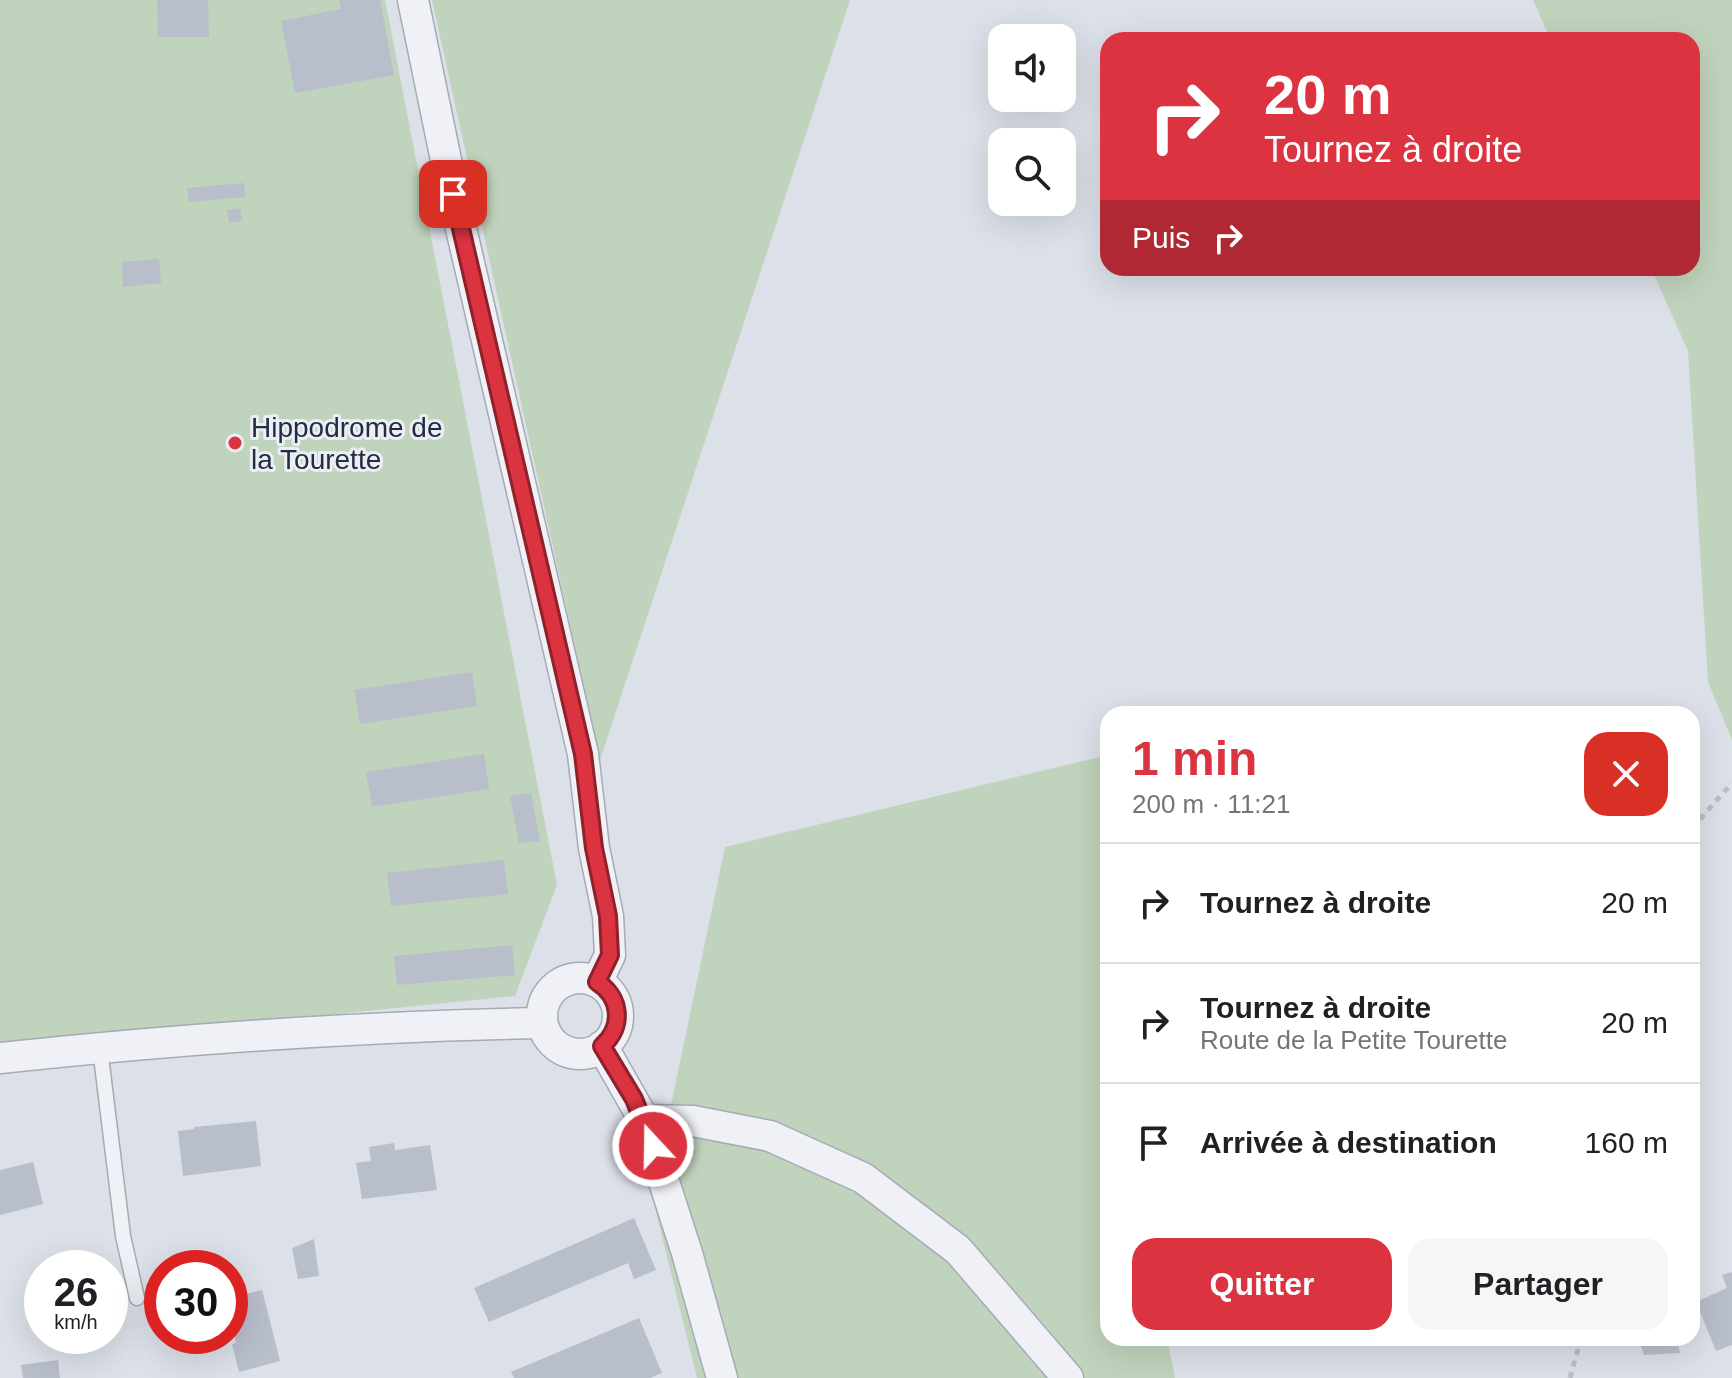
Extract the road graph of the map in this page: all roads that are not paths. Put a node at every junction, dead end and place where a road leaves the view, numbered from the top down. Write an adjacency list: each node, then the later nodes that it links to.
1 (413, 0): 2 (street)
2 (597, 982): 3 (street); 4 (street)
3 (542, 1023): 4 (street); 5 (street)
4 (602, 1046): 7 (street)
5 (100, 1048): 6 (street); 8 (lane)
6 (0, 1058)
7 (644, 1120): 9 (street); 10 (street)
8 (137, 1298)
9 (722, 1378)
10 (1068, 1378)

